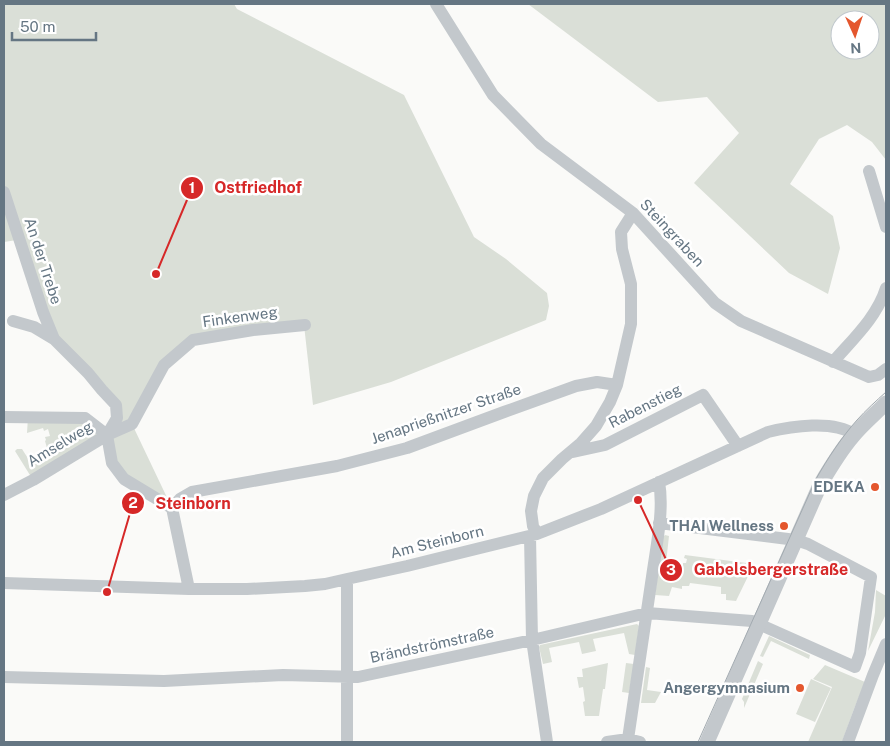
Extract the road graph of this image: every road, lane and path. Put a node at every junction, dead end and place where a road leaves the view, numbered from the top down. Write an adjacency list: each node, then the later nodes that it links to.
1 (436, 4): 4 (street, Steingraben)
2 (869, 171): 5 (street)
3 (4, 192): 9 (street, An der Trebe)
4 (633, 213): 10 (street, Steingraben); 12 (street)
5 (886, 227)
6 (886, 288): 10 (street)
7 (13, 321): 9 (street, An der Trebe)
8 (305, 324): 16 (street, Finkenweg)
9 (54, 339): 16 (street, An der Trebe)
10 (833, 362): 11 (street, Steingraben)
11 (886, 369)
12 (617, 385): 18 (street); 21 (street, Jenaprießnitzer Straße)
13 (886, 403): 15 (street)
14 (4, 417): 16 (street)
15 (854, 434): 17 (street, Am Steinborn); 24 (street)
16 (107, 435): 20 (street, Amselweg); 21 (street)
17 (738, 446): 18 (street, Rabenstieg); 19 (street, Am Steinborn)
18 (570, 453): 23 (street)
19 (659, 482): 22 (street); 23 (street, Am Steinborn)
20 (4, 495)
21 (172, 508): 27 (street)
22 (659, 523): 24 (street); 28 (street)
23 (533, 535): 25 (street, Am Steinborn); 30 (street)
24 (796, 540): 29 (street); 29 (street, Brändströmstraße)
25 (347, 579): 27 (street, Am Steinborn); 33 (street)
26 (4, 583): 27 (street, Am Steinborn)
27 (189, 589)
28 (647, 613): 29 (street, Brändströmstraße); 30 (street, Brändströmstraße); 34 (street)
29 (758, 624): 38 (street)
30 (532, 640): 33 (street, Brändströmstraße); 36 (street)
31 (886, 644): 39 (street)
32 (4, 677): 33 (street, Brändströmstraße)
33 (347, 677): 35 (street)
34 (634, 741): 37 (street)
35 (347, 742)
36 (548, 742)
37 (606, 742)
38 (707, 742)
39 (848, 742)

